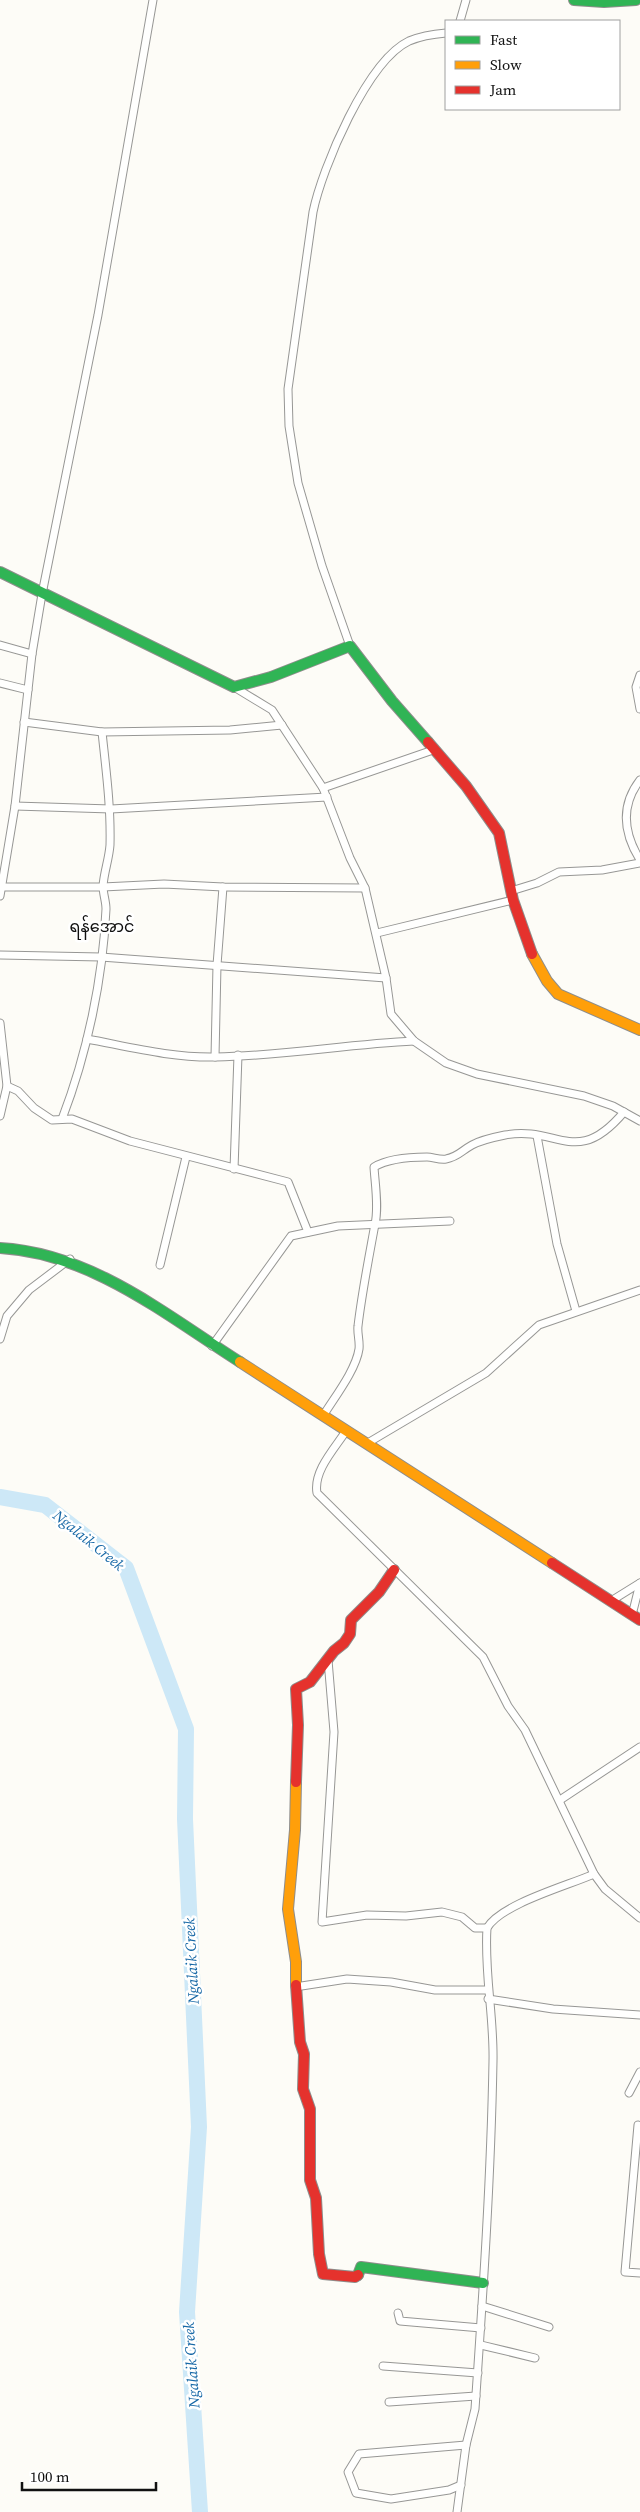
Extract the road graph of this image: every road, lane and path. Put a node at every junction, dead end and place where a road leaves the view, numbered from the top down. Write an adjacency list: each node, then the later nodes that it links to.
1 (153, 0): 8 (street)
2 (466, 0): 5 (street)
3 (574, 0): 4 (street)
4 (636, 0)
5 (460, 20)
6 (445, 33): 10 (street)
7 (0, 572): 8 (street)
8 (42, 594): 11 (street); 14 (street)
9 (0, 645): 11 (street)
10 (350, 646): 14 (street); 20 (street)
11 (32, 654): 15 (street)
12 (640, 675): 16 (street)
13 (0, 683): 15 (street)
14 (234, 687): 18 (street)
15 (28, 690): 17 (street)
16 (640, 709)
17 (24, 722): 19 (street); 24 (street)
18 (282, 725): 19 (street); 22 (street)
19 (102, 732): 25 (street)
20 (434, 750): 22 (street); 31 (street)
21 (640, 780): 26 (street)
22 (322, 788): 23 (street)
23 (326, 797): 25 (street); 30 (street)
24 (15, 806): 25 (street); 27 (street)
25 (111, 808): 28 (street)
26 (640, 862): 31 (street)
27 (1, 887): 28 (street); 32 (street)
28 (103, 887): 29 (street); 35 (street)
29 (223, 887): 30 (street); 36 (street)
30 (365, 888): 33 (street)
31 (512, 895): 33 (street); 39 (street)
32 (0, 896)
33 (377, 933): 37 (street)
34 (0, 956): 35 (street)
35 (101, 957): 36 (street); 40 (street)
36 (217, 965): 37 (street); 43 (street)
37 (386, 978): 41 (street)
38 (0, 1023): 44 (street)
39 (640, 1030)
40 (87, 1039): 43 (street); 47 (street)
41 (414, 1042): 42 (street); 46 (street)
42 (238, 1055): 43 (street); 51 (street)
43 (215, 1057)
44 (8, 1086): 45 (street); 47 (street)
45 (1, 1111)
46 (624, 1112): 48 (street); 49 (street)
47 (62, 1119): 50 (street)
48 (640, 1121)
49 (537, 1136): 53 (street); 59 (street)
50 (186, 1157): 51 (street); 57 (street)
51 (234, 1169): 54 (street)
52 (450, 1221): 53 (street)
53 (376, 1223): 54 (street); 62 (street)
54 (308, 1232): 61 (street)
55 (0, 1248): 56 (street)
56 (70, 1259): 60 (street); 61 (street)
57 (160, 1264)
58 (640, 1290): 59 (street)
59 (576, 1312): 64 (street)
60 (0, 1339)
61 (212, 1346): 62 (street)
62 (323, 1416): 63 (street)
63 (346, 1431): 64 (street); 65 (street)
64 (366, 1444): 67 (street)
65 (394, 1570): 69 (street); 71 (street)
66 (640, 1583): 67 (street); 68 (street)
67 (611, 1601): 68 (street)
68 (636, 1617)
69 (328, 1660): 74 (street); 75 (street)
70 (640, 1747): 71 (street)
71 (560, 1800): 72 (street)
72 (594, 1874): 73 (street); 74 (street)
73 (640, 1918)
74 (487, 1928): 76 (street)
75 (295, 1987): 76 (street); 83 (street)
76 (487, 1990): 77 (street)
77 (488, 1999): 78 (street); 83 (street)
78 (640, 2015)
79 (640, 2072): 80 (street)
80 (629, 2093)
81 (638, 2125): 82 (street)
82 (640, 2273)
83 (483, 2283): 84 (street)
84 (482, 2306): 86 (street); 87 (street)
85 (398, 2312): 87 (street)
86 (549, 2327)
87 (481, 2328): 88 (street)
88 (481, 2345): 89 (street); 91 (street)
89 (535, 2358)
90 (383, 2366): 91 (street)
91 (478, 2373): 92 (street)
92 (476, 2396): 93 (street); 94 (street)
93 (390, 2402)
94 (466, 2445): 95 (street); 95 (street)
95 (461, 2485): 96 (street)
96 (457, 2512)

